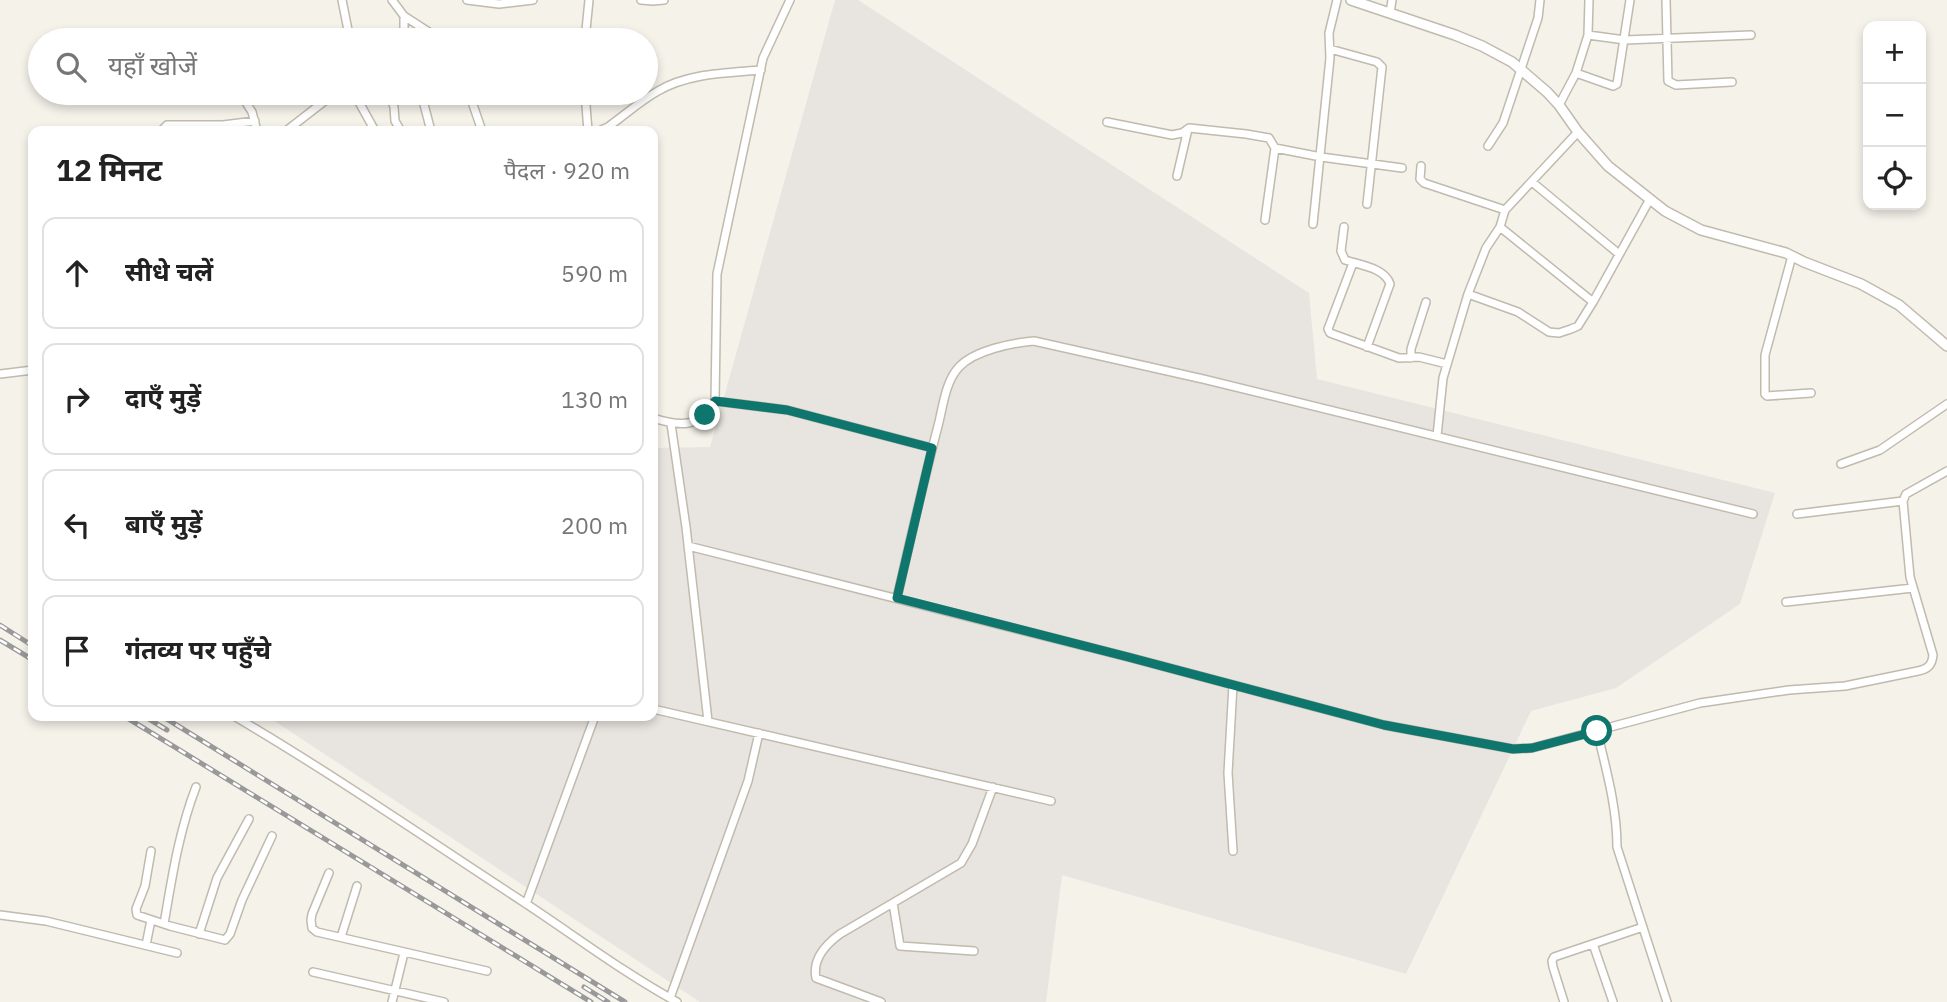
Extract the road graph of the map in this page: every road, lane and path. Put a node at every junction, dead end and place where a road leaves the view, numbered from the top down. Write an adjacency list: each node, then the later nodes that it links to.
1 (342, 0): 18 (street)
2 (392, 0): 17 (street)
3 (467, 0): 4 (street)
4 (533, 0)
5 (589, 0): 21 (street)
6 (641, 0): 7 (street)
7 (664, 0)
8 (790, 0): 28 (street)
9 (1337, 0): 26 (street)
10 (1351, 0): 16 (street)
11 (1392, 0): 16 (street)
12 (1540, 0): 27 (street)
13 (1589, 0): 22 (street)
14 (1630, 0): 25 (street)
15 (1666, 0): 24 (street)
16 (1390, 13): 27 (street)
17 (404, 16): 19 (street); 20 (street)
18 (348, 28)
19 (406, 28)
20 (422, 28)
21 (586, 28)
22 (1588, 34): 25 (street); 29 (street)
23 (1751, 34): 24 (street)
24 (1667, 39): 25 (street); 30 (street)
25 (1625, 40): 29 (street)
26 (1330, 49): 56 (street); 57 (street)
27 (1521, 69): 40 (street); 54 (street)
28 (761, 70): 31 (street); 82 (street)
29 (1576, 72): 40 (street)
30 (1732, 82)
31 (658, 91)
32 (248, 105): 41 (street)
33 (320, 105): 45 (street)
34 (361, 105): 46 (street)
35 (393, 105): 47 (street)
36 (424, 105): 48 (street)
37 (473, 105): 49 (street)
38 (585, 105): 50 (street)
39 (640, 105): 51 (street)
40 (1559, 105): 53 (street)
41 (255, 121): 43 (street); 44 (street)
42 (1107, 122): 52 (street)
43 (166, 126)
44 (256, 126)
45 (292, 126)
46 (372, 126)
47 (398, 126)
48 (430, 126)
49 (480, 126)
50 (587, 126)
51 (613, 126)
52 (1189, 128): 55 (street); 60 (street)
53 (1578, 132): 61 (street); 62 (street)
54 (1488, 146)
55 (1275, 148): 56 (street); 65 (street)
56 (1321, 157): 57 (street); 66 (street)
57 (1372, 164): 59 (street); 63 (street)
58 (1421, 166): 64 (street)
59 (1402, 168)
60 (1177, 176)
61 (1532, 182): 64 (street); 69 (street)
62 (1650, 200): 69 (street); 70 (street)
63 (1367, 204)
64 (1505, 210): 68 (street)
65 (1265, 220)
66 (1313, 224)
67 (1344, 227): 71 (street)
68 (1500, 227): 72 (street); 74 (street)
69 (1619, 254): 74 (street)
70 (1792, 256): 75 (street); 81 (street)
71 (1353, 263): 76 (street); 76 (street)
72 (1468, 294): 74 (street); 78 (street)
73 (1426, 302): 77 (street)
74 (1593, 302)
75 (1947, 346)
76 (1367, 347): 77 (street)
77 (1411, 358): 78 (street)
78 (1447, 364): 86 (street)
79 (28, 371): 80 (street)
80 (0, 374)
81 (1811, 393)
82 (715, 401): 85 (street); 87 (street)
83 (1947, 404): 88 (street)
84 (658, 420): 85 (street)
85 (671, 424): 93 (street)
86 (1437, 436): 87 (street); 91 (street)
87 (932, 448): 95 (street)
88 (1841, 464)
89 (1947, 471): 90 (street)
90 (1903, 501): 92 (street); 94 (street)
91 (1753, 514)
92 (1797, 514)
93 (688, 546): 95 (street); 101 (street)
94 (1913, 588): 96 (street); 102 (street)
95 (897, 598): 97 (street)
96 (1786, 602)
97 (1233, 685): 102 (street); 110 (street)
98 (658, 710): 101 (street)
99 (241, 721): 114 (street)
100 (593, 721): 114 (street)
101 (708, 721): 103 (street)
102 (1597, 731): 118 (street)
103 (759, 733): 105 (street); 129 (street)
104 (196, 787): 117 (street)
105 (993, 787): 106 (street); 113 (street)
106 (1051, 801)
107 (249, 820): 119 (street)
108 (272, 836): 119 (street)
109 (151, 850): 116 (street)
110 (1233, 851)
111 (329, 873): 120 (street)
112 (357, 886): 120 (street)
113 (893, 903): 123 (street); 132 (street)
114 (526, 904): 129 (street)
115 (0, 915): 122 (street)
116 (151, 920): 117 (street); 122 (street)
117 (164, 924): 119 (street)
118 (1643, 927): 121 (street); 135 (street)
119 (199, 934)
120 (341, 937): 125 (street)
121 (1593, 944): 133 (street); 134 (street)
122 (146, 945): 124 (street)
123 (974, 951)
124 (177, 953)
125 (404, 953): 126 (street); 128 (street)
126 (487, 971)
127 (313, 972): 128 (street)
128 (395, 990): 130 (street); 131 (street)
129 (673, 1000)
130 (392, 1002)
131 (444, 1002)
132 (881, 1002)
133 (1564, 1002)
134 (1613, 1002)
135 (1667, 1002)

